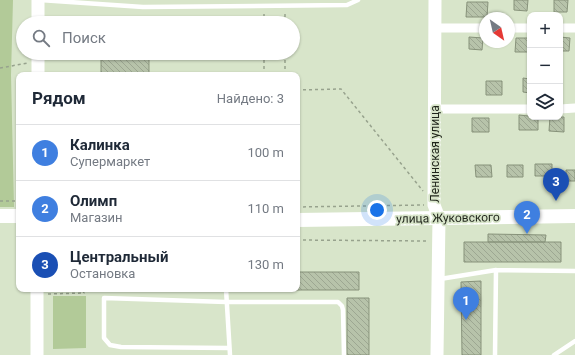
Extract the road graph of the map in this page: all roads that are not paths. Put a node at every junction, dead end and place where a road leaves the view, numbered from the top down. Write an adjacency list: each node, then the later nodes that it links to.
1 (38, 0): 5 (lane); 6 (street)
2 (177, 0): 5 (lane)
3 (358, 0): 5 (lane)
4 (435, 0): 7 (street, Ленинская улица)
5 (177, 6)
6 (38, 16)
7 (434, 28): 8 (street); 16 (street, Ленинская улица)
8 (479, 28)
9 (515, 28): 10 (street)
10 (527, 28)
11 (563, 28): 12 (street)
12 (575, 28)
13 (38, 60): 14 (street)
14 (38, 72)
15 (575, 108): 18 (street)
16 (434, 109): 17 (street); 19 (street, Ленинская улица)
17 (527, 109)
18 (563, 109)
19 (436, 211): 22 (main road, улица Жуковского); 23 (main road, улица Жуковского); 26 (street, Ленинская улица)
20 (0, 216): 21 (main road)
21 (16, 216)
22 (575, 216)
23 (300, 220)
24 (496, 270): 25 (lane); 26 (lane); 37 (lane)
25 (575, 271)
26 (439, 279): 36 (street, Ленинская улица)
27 (37, 292): 33 (street)
28 (226, 292): 29 (lane)
29 (226, 302): 31 (lane); 31 (lane); 35 (lane)
30 (575, 342): 32 (lane)
31 (229, 348): 34 (lane)
32 (557, 354)
33 (38, 355)
34 (230, 355)
35 (344, 355)
36 (437, 355)
37 (495, 355)

